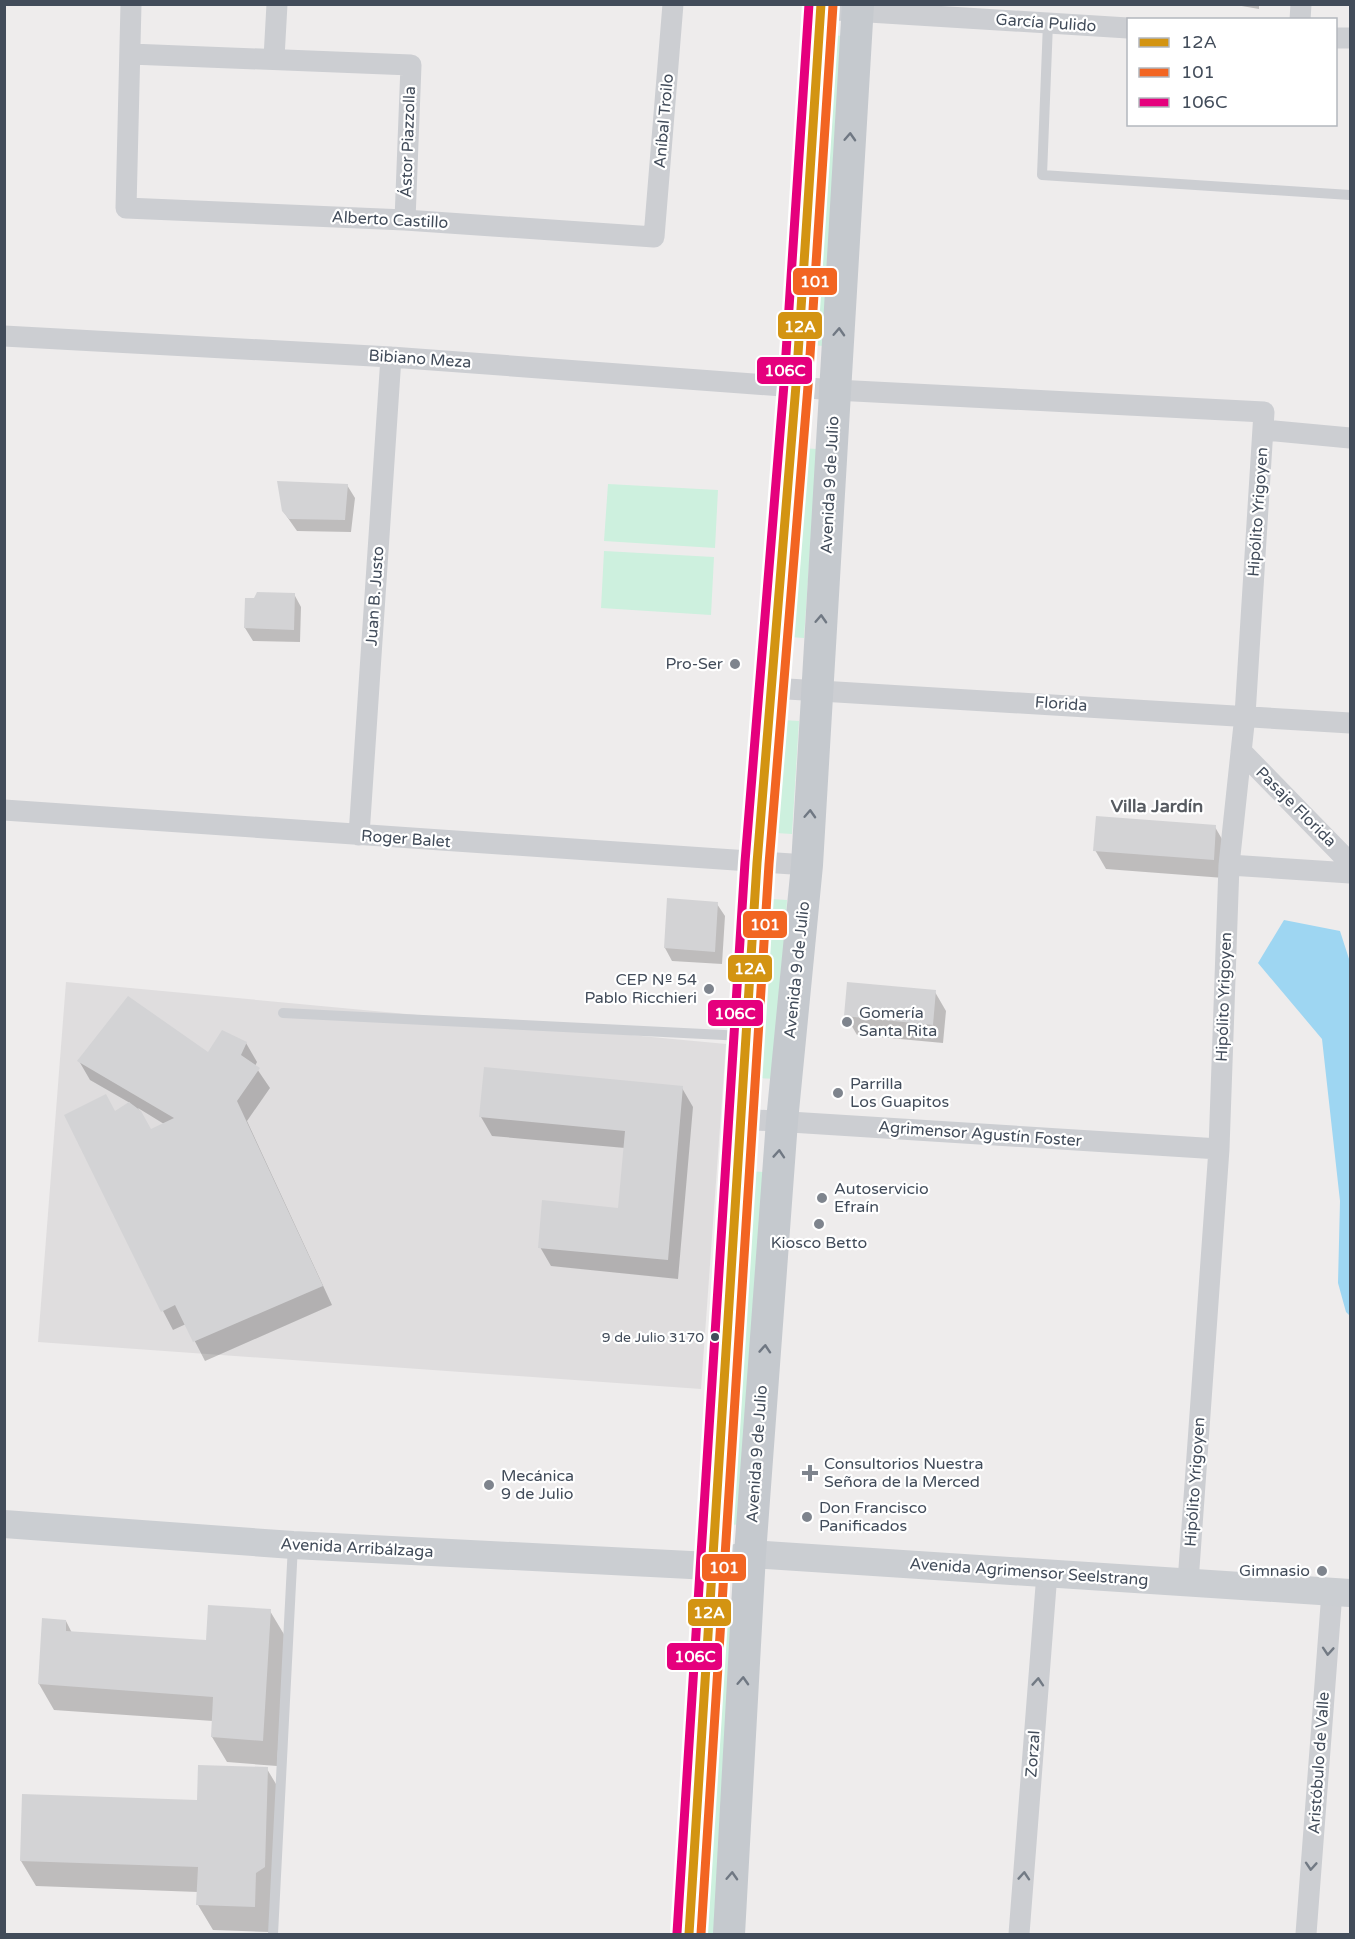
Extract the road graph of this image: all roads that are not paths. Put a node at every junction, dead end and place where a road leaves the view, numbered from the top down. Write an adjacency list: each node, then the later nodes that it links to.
1 (132, 4): 8 (street)
2 (277, 4): 9 (street)
3 (673, 4): 12 (street, Aníbal Troilo)
4 (821, 7): 5 (street, García Pulido); 15 (main road)
5 (858, 8): 6 (street, García Pulido); 16 (main road, Avenida 9 de Julio, one-way to 5)
6 (1048, 24): 7 (street, García Pulido); 10 (lane)
7 (1127, 28)
8 (130, 54): 9 (street); 11 (street, Alberto Castillo)
9 (274, 58): 11 (street, Ástor Piazzolla)
10 (1350, 195)
11 (405, 220): 12 (street, Alberto Castillo)
12 (654, 237)
13 (4, 336): 14 (street, Bibiano Meza)
14 (391, 357): 15 (street, Bibiano Meza); 25 (street, Juan B. Justo)
15 (796, 385): 16 (street, Bibiano Meza); 19 (main road)
16 (835, 390): 17 (street, Bibiano Meza); 20 (main road, Avenida 9 de Julio, one-way to 16)
17 (1264, 421): 18 (street, Bibiano Meza); 21 (street, Hipólito Yrigoyen)
18 (1350, 438)
19 (771, 688): 20 (street, Florida); 26 (main road)
20 (817, 689): 21 (street, Florida); 28 (main road, Avenida 9 de Julio, one-way to 20)
21 (1245, 716): 22 (street, Florida); 23 (street, Hipólito Yrigoyen)
22 (1350, 723)
23 (1241, 751): 27 (street, Pasaje Florida); 29 (street, Hipólito Yrigoyen)
24 (4, 810): 25 (street, Roger Balet)
25 (358, 835): 26 (street, Roger Balet)
26 (757, 863): 28 (street, Roger Balet); 32 (main road)
27 (1350, 863)
28 (807, 865): 34 (main road, Avenida 9 de Julio)
29 (1229, 865): 30 (street); 35 (street, Hipólito Yrigoyen)
30 (1350, 873)
31 (283, 1013): 32 (lane)
32 (747, 1036): 33 (main road)
33 (741, 1119): 34 (street, Agrimensor Agustín Foster); 39 (main road)
34 (782, 1121): 35 (street, Agrimensor Agustín Foster); 38 (main road, Avenida 9 de Julio, one-way to 34)
35 (1219, 1149): 41 (street, Hipólito Yrigoyen)
36 (4, 1524): 37 (main road, Avenida Arribálzaga)
37 (293, 1545): 39 (main road, Avenida Arribálzaga); 43 (lane)
38 (750, 1554): 39 (main road, Avenida Agrimensor Seelstrang); 40 (main road, Avenida Agrimensor Seelstrang); 45 (main road, Avenida 9 de Julio, one-way to 38)
39 (710, 1566): 44 (main road)
40 (1047, 1573): 41 (main road, Avenida Agrimensor Seelstrang); 46 (street, Zorzal, one-way to 40)
41 (1188, 1582): 42 (main road, Avenida Agrimensor Seelstrang)
42 (1341, 1593): 47 (street, Aristóbulo de Valle, one-way to 47)
43 (273, 1935)
44 (689, 1935)
45 (729, 1935)
46 (1019, 1935)
47 (1306, 1935)

